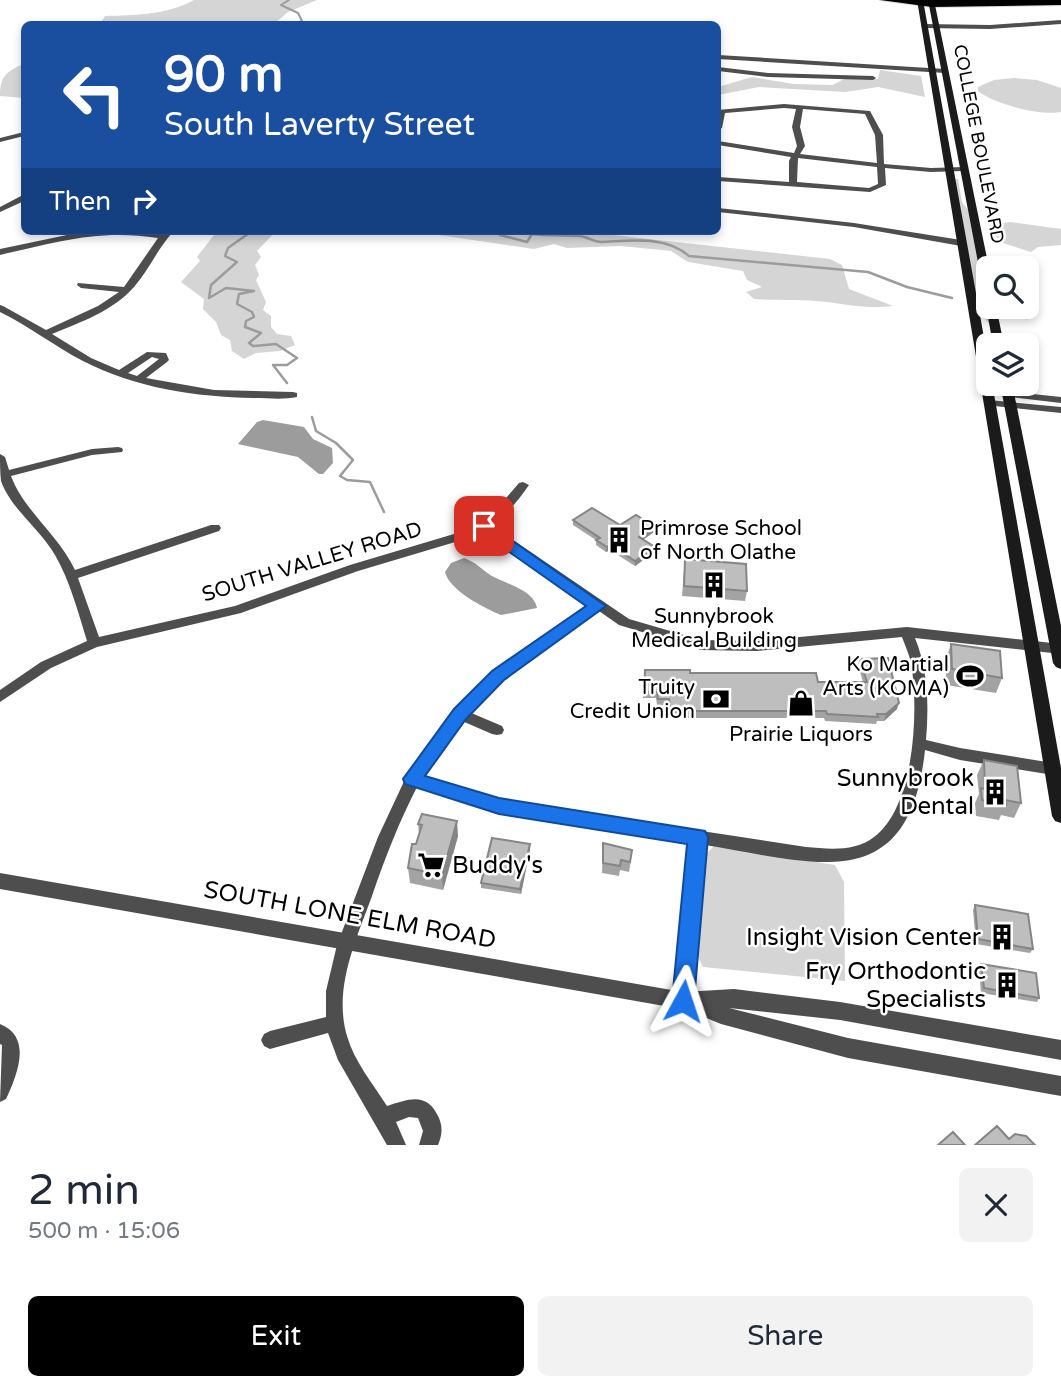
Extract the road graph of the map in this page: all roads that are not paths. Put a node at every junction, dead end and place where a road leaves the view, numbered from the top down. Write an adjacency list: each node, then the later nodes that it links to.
1 (884, 0): 3 (highway)
2 (1061, 2): 3 (highway)
3 (927, 3): 5 (main road, COLLEGE BOULEVARD); 6 (main road, COLLEGE BOULEVARD)
4 (1061, 22): 6 (street)
5 (924, 26): 6 (street); 10 (main road, COLLEGE BOULEVARD)
6 (936, 26): 11 (main road, COLLEGE BOULEVARD)
7 (721, 57): 8 (street)
8 (827, 64): 10 (street); 12 (street)
9 (721, 69): 12 (street)
10 (931, 70): 11 (street); 22 (main road, COLLEGE BOULEVARD)
11 (945, 71): 23 (main road, COLLEGE BOULEVARD)
12 (827, 76): 13 (street)
13 (873, 78)
14 (800, 107): 15 (street); 19 (street); 20 (street)
15 (721, 112)
16 (21, 135): 17 (street)
17 (0, 140)
18 (721, 144): 19 (street)
19 (796, 156): 20 (street); 25 (street)
20 (880, 165): 21 (street); 25 (street)
21 (897, 166): 22 (street)
22 (943, 169): 23 (street); 31 (main road, COLLEGE BOULEVARD)
23 (964, 169): 33 (main road, COLLEGE BOULEVARD)
24 (721, 179): 25 (street)
25 (793, 185)
26 (21, 200): 28 (street)
27 (721, 209): 31 (street)
28 (0, 210)
29 (82, 235): 32 (street)
30 (166, 235): 35 (street)
31 (961, 243): 45 (main road, COLLEGE BOULEVARD)
32 (0, 252)
33 (981, 256)
34 (82, 285): 35 (street)
35 (126, 290): 37 (street)
36 (0, 308): 37 (street)
37 (45, 334): 38 (street)
38 (121, 373): 39 (street); 39 (street)
39 (139, 379): 40 (street)
40 (293, 395)
41 (998, 396): 45 (street)
42 (1008, 396): 59 (main road)
43 (1015, 396): 47 (street)
44 (1026, 396): 46 (street)
45 (988, 398): 58 (main road, COLLEGE BOULEVARD)
46 (1061, 400)
47 (1061, 410)
48 (118, 450): 50 (street)
49 (0, 457): 50 (street)
50 (3, 475): 54 (street)
51 (523, 485): 52 (street, SOUTH VALLEY ROAD)
52 (484, 526): 55 (street); 57 (street, SOUTH VALLEY ROAD)
53 (215, 528): 54 (street)
54 (71, 576): 57 (street)
55 (598, 606): 56 (street); 61 (street)
56 (907, 632): 58 (street); 63 (street)
57 (94, 643): 60 (street, SOUTH VALLEY ROAD)
58 (1034, 646): 59 (street); 64 (main road, COLLEGE BOULEVARD)
59 (1060, 654)
60 (0, 696)
61 (460, 714): 62 (street); 65 (street)
62 (497, 730)
63 (918, 743): 64 (street); 67 (street)
64 (1053, 769): 66 (main road, COLLEGE BOULEVARD)
65 (412, 779): 67 (street); 69 (street)
66 (1061, 816)
67 (698, 837): 70 (street)
68 (0, 881): 69 (street, SOUTH LONE ELM ROAD)
69 (346, 943): 70 (street, SOUTH LONE ELM ROAD); 71 (street)
70 (687, 1001): 74 (street, SOUTH LONE ELM ROAD); 75 (street, SOUTH LONE ELM ROAD)
71 (335, 1023): 73 (street); 77 (street)
72 (0, 1032): 76 (street)
73 (270, 1040)
74 (1061, 1050)
75 (1061, 1086)
76 (0, 1093)
77 (385, 1116): 78 (street); 79 (street)
78 (397, 1145)
79 (428, 1145)

